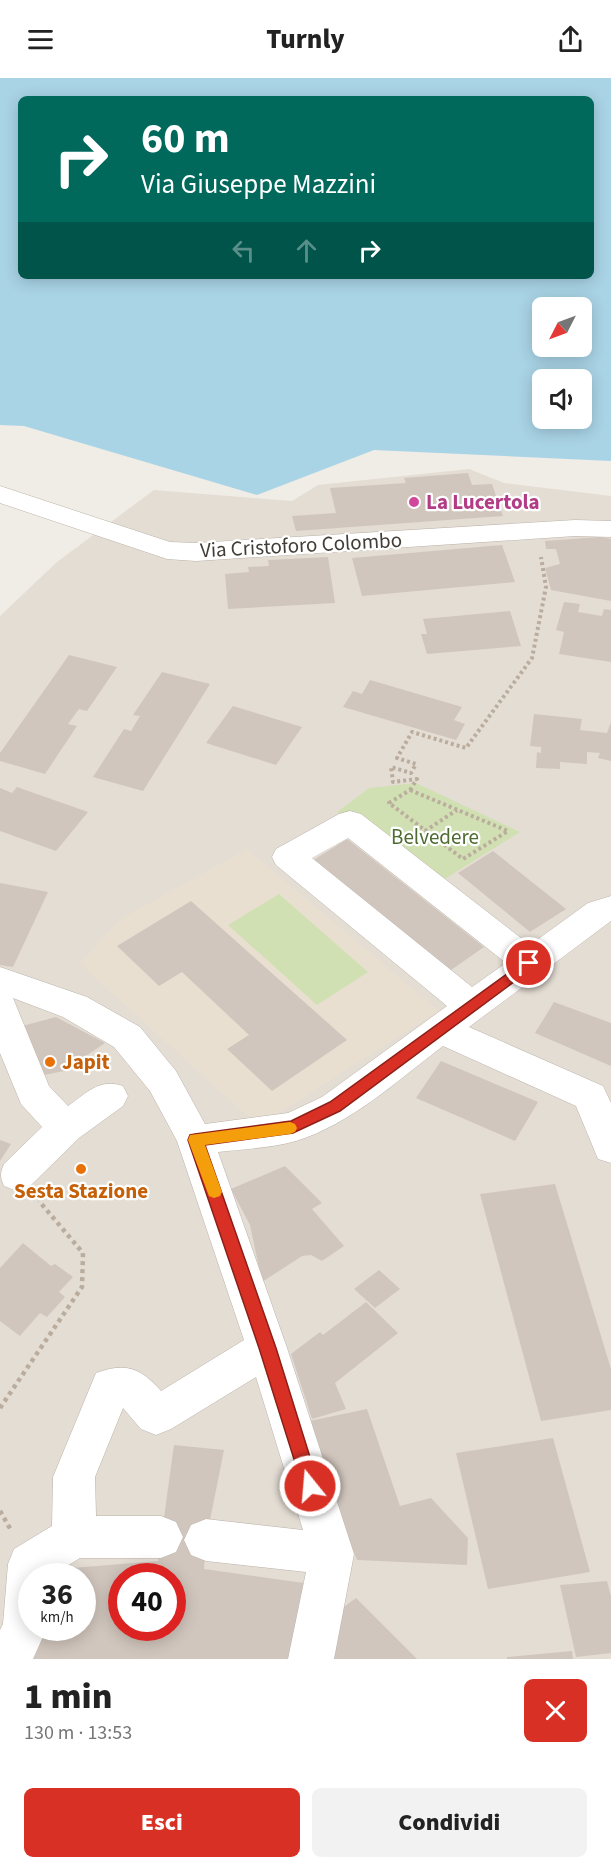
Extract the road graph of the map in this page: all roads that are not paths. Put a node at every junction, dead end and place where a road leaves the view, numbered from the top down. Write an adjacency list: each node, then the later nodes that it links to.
1 (0, 494): 2 (street, Via Cristoforo Colombo)
2 (611, 530)
3 (611, 908): 4 (street)
4 (529, 963): 6 (street); 6 (street)
5 (0, 980): 11 (street)
6 (471, 1006): 8 (street)
7 (0, 1007): 10 (street)
8 (439, 1029): 11 (street); 12 (street)
9 (110, 1096): 10 (street)
10 (66, 1127): 13 (street)
11 (195, 1140): 14 (street)
12 (611, 1148)
13 (17, 1175)
14 (267, 1348): 15 (street); 18 (street)
15 (74, 1536): 16 (street); 19 (street)
16 (161, 1537)
17 (206, 1540): 18 (street)
18 (332, 1554): 20 (street)
19 (9, 1659)
20 (311, 1659)

